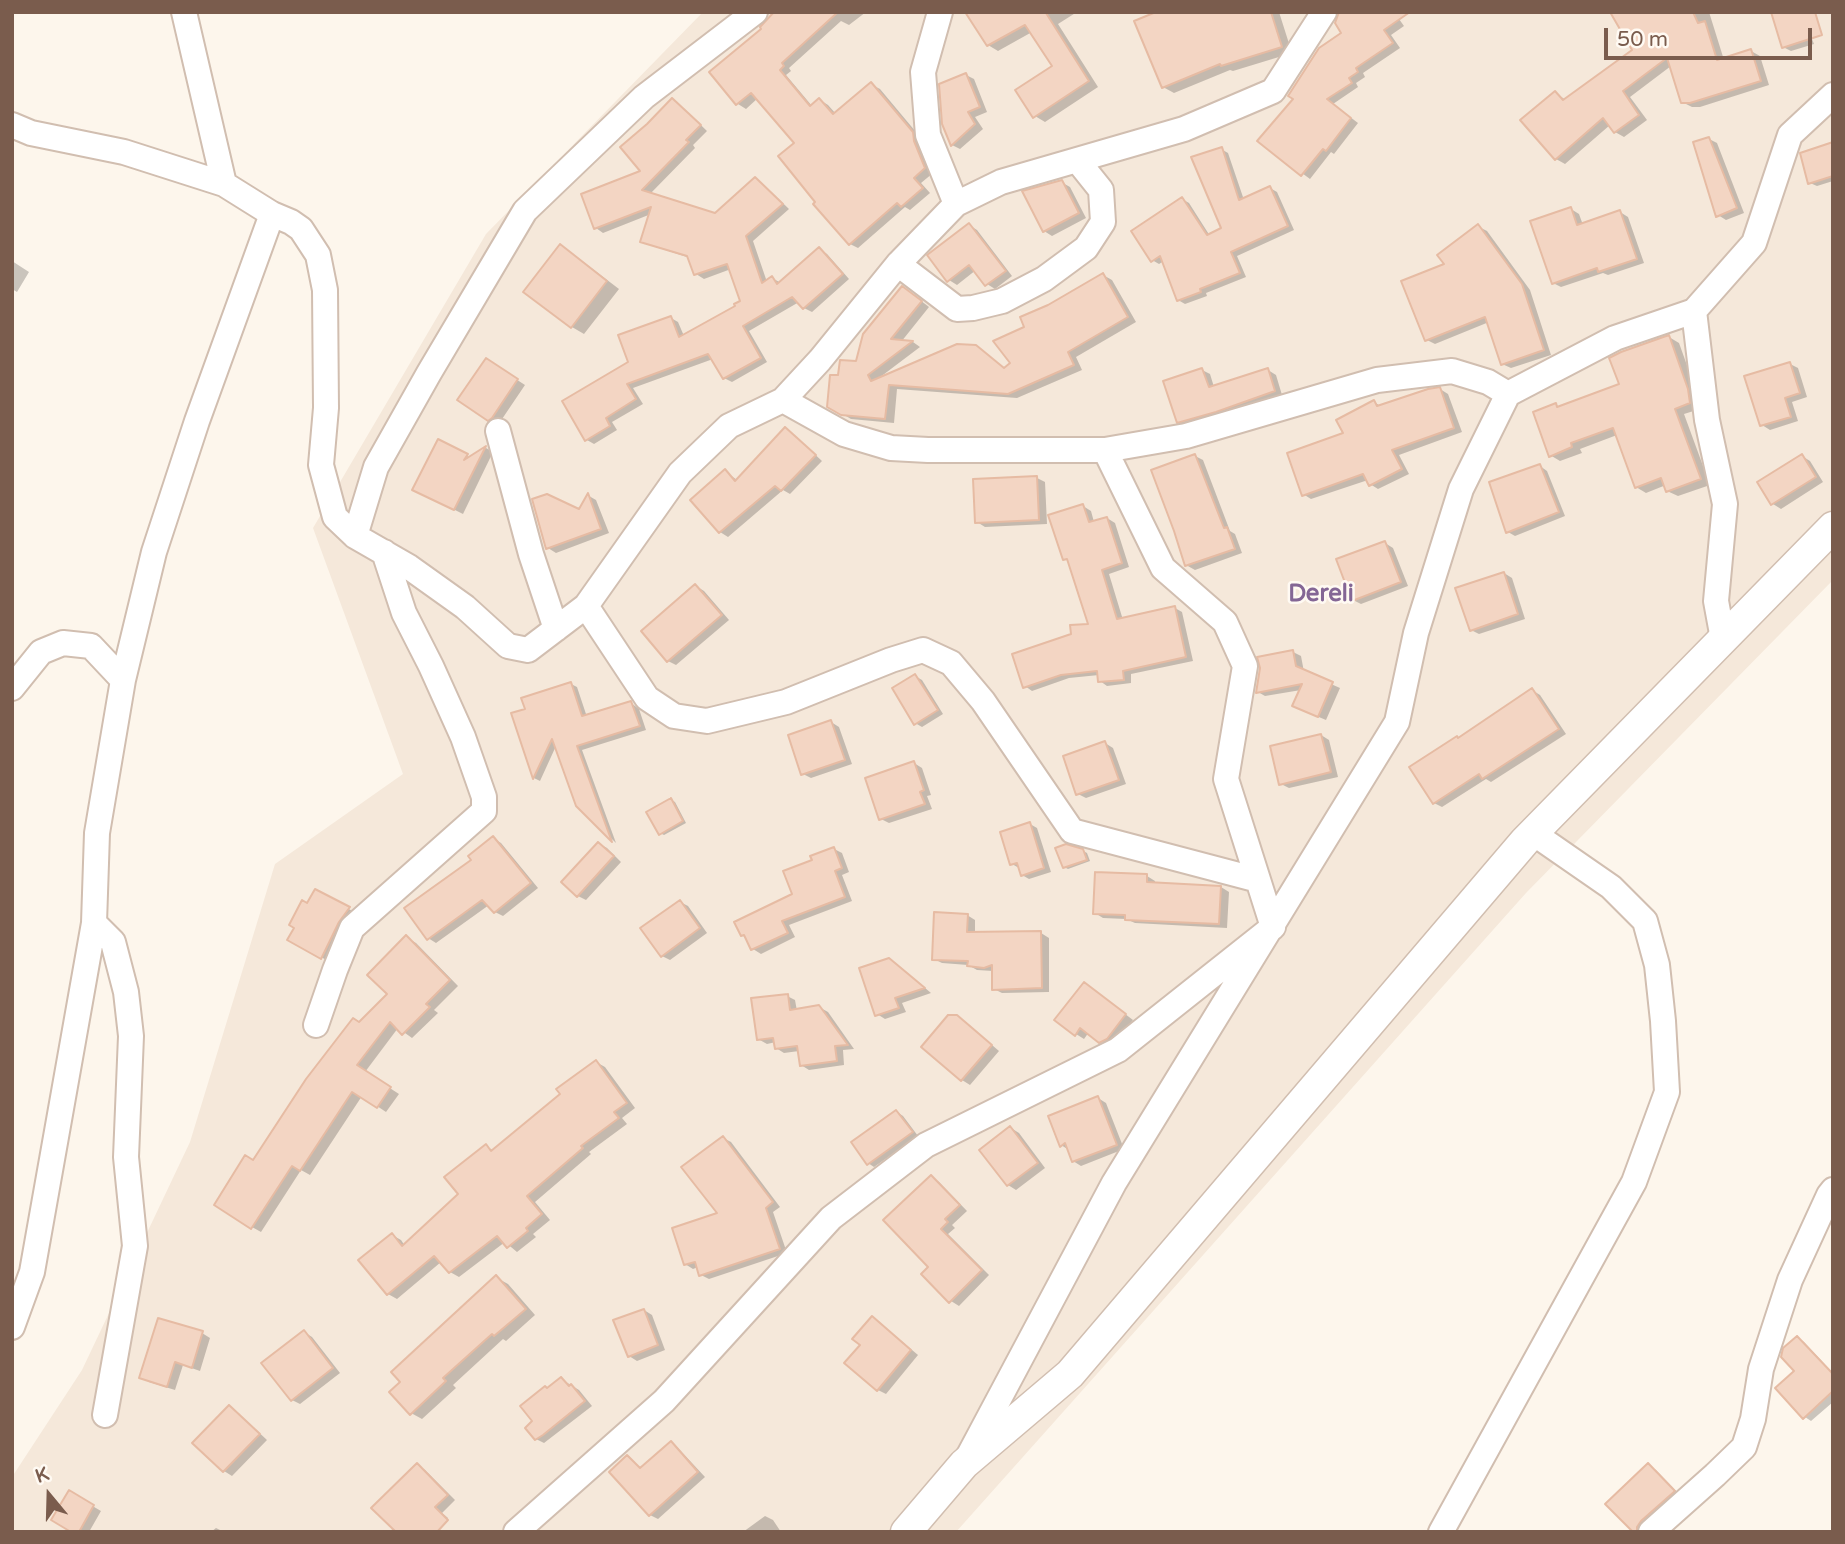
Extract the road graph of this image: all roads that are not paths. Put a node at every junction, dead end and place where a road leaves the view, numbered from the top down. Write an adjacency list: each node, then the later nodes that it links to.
1 (184, 12): 8 (street)
2 (755, 12): 18 (street)
3 (940, 12): 9 (street)
4 (1324, 12): 7 (street)
5 (1833, 95): 12 (street)
6 (12, 125): 8 (street)
7 (1077, 160): 9 (street); 11 (street)
8 (224, 184): 10 (street)
9 (956, 204): 11 (street)
10 (272, 214): 18 (street); 23 (street)
11 (898, 264): 14 (street)
12 (1694, 311): 13 (street); 22 (street)
13 (1508, 394): 16 (street); 28 (street)
14 (783, 400): 16 (street); 20 (street)
15 (498, 431): 21 (street)
16 (1105, 450): 26 (street)
17 (1833, 527): 22 (street)
18 (355, 536): 19 (street)
19 (384, 552): 21 (street); 29 (street)
20 (586, 606): 21 (street); 26 (street)
21 (556, 629)
22 (1723, 639): 25 (street)
23 (123, 680): 24 (street); 27 (street)
24 (12, 688)
25 (1533, 833): 33 (street); 36 (street)
26 (1258, 880): 28 (street)
27 (94, 923): 31 (street); 32 (street)
28 (1273, 927): 33 (street); 34 (street)
29 (316, 1025)
30 (1833, 1190): 37 (street)
31 (12, 1327)
32 (105, 1415)
33 (964, 1464): 35 (street)
34 (516, 1532)
35 (906, 1532)
36 (1441, 1532)
37 (1651, 1532)

